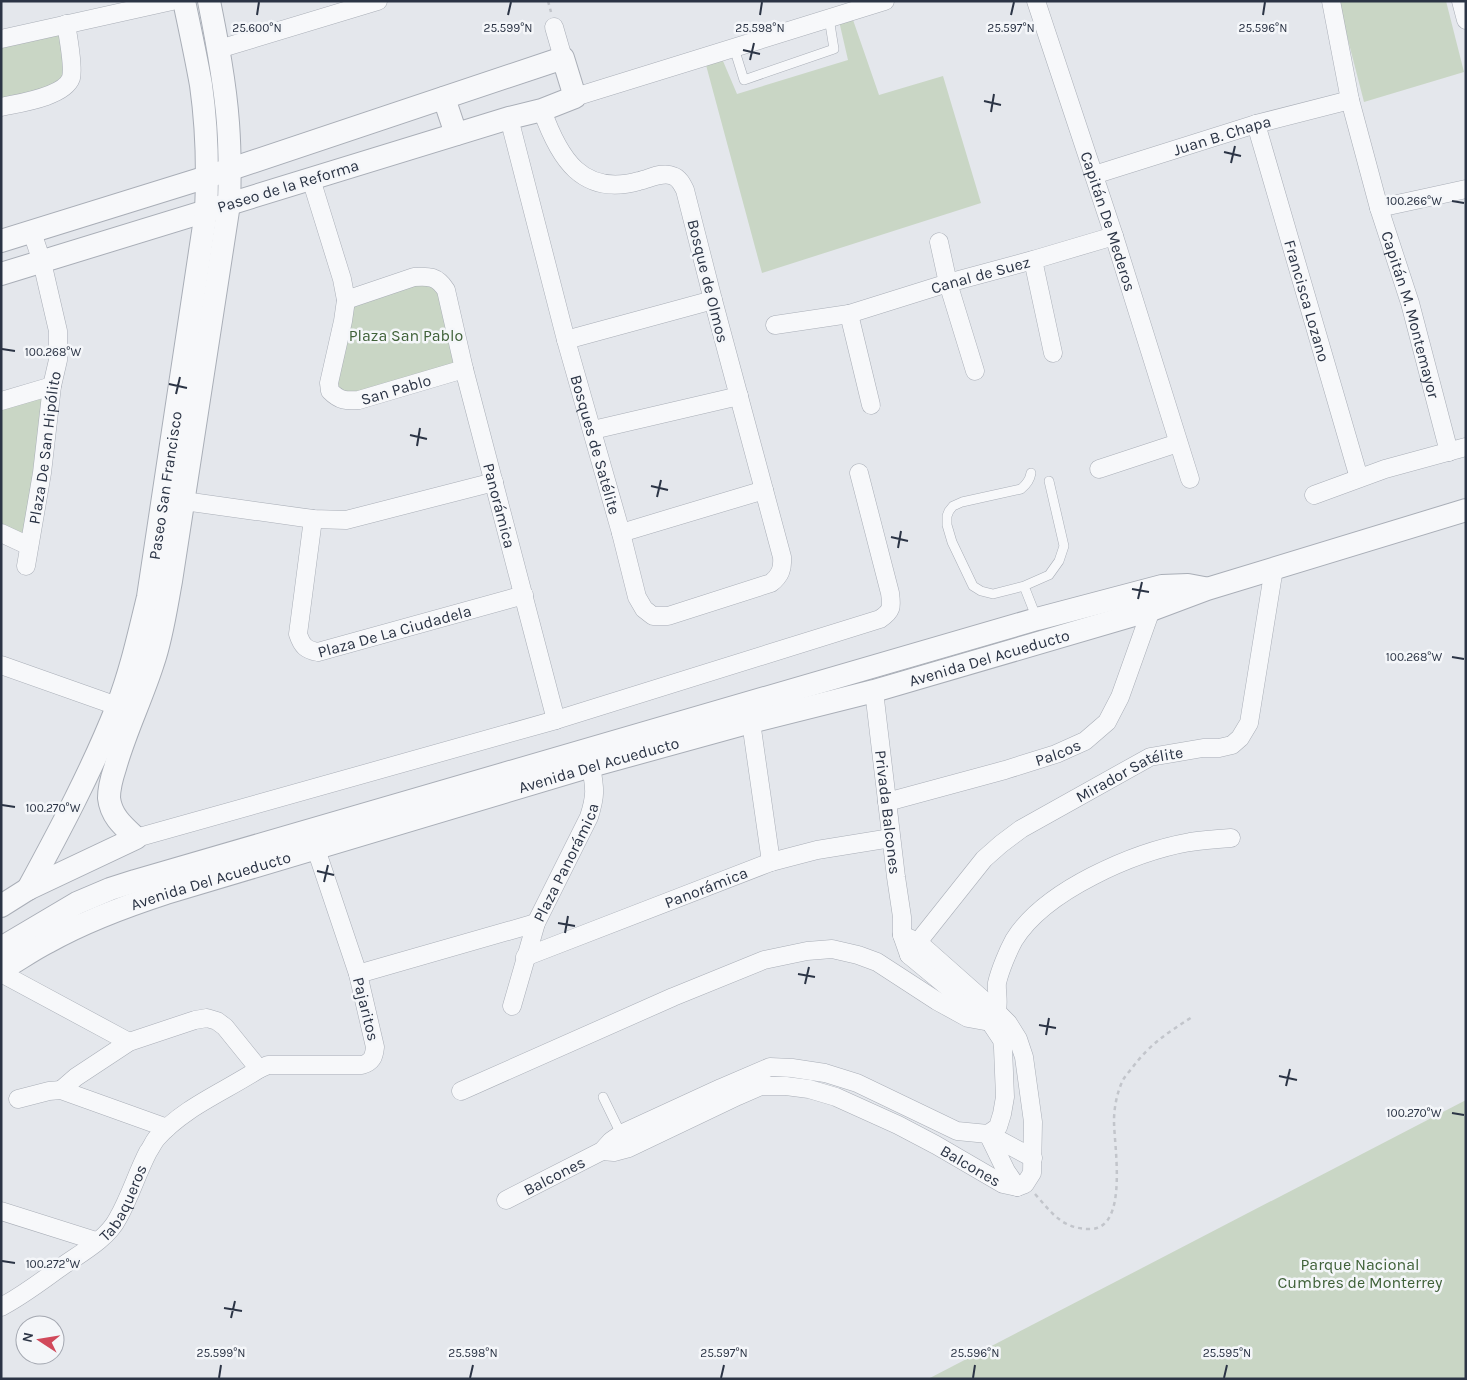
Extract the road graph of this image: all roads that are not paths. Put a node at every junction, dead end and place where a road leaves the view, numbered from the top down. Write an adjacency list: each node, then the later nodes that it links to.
1 (172, 1): 12 (street)
2 (184, 1): 28 (street, Paseo San Francisco)
3 (209, 1): 16 (street, Paseo San Francisco)
4 (378, 1): 9 (street)
5 (884, 1): 10 (street)
6 (1036, 1): 27 (street, Capitán De Mederos)
7 (1331, 1): 20 (street, Capitán M. Montemayor)
8 (1461, 1): 11 (street)
9 (347, 5): 16 (street)
10 (829, 18): 15 (street); 15 (lane)
11 (1466, 20)
12 (66, 24): 14 (street); 21 (street)
13 (554, 27): 17 (street)
14 (1, 39)
15 (734, 48): 18 (street)
16 (219, 49): 26 (street, Paseo San Francisco)
17 (563, 58): 18 (street); 19 (street, Paseo de la Reforma)
18 (575, 97): 22 (street, Paseo de la Reforma)
19 (444, 98): 25 (street); 26 (street, Paseo de la Reforma)
20 (1350, 100): 24 (street, Juan B. Chapa); 32 (street, Capitán M. Montemayor)
21 (1, 107)
22 (542, 110): 23 (street, Paseo de la Reforma); 43 (street, Bosque de Olmos)
23 (510, 118): 25 (street, Paseo de la Reforma); 46 (street, Bosques de Satélite)
24 (1256, 124): 27 (street, Juan B. Chapa); 61 (street, Francisca Lozano)
25 (456, 134): 29 (street, Paseo de la Reforma)
26 (230, 170): 28 (street, Paseo de la Reforma); 31 (street, Paseo San Francisco)
27 (1094, 175): 35 (street, Capitán De Mederos)
28 (207, 177): 33 (street, Paseo San Francisco); 34 (street, Paseo de la Reforma)
29 (311, 179): 31 (street, Paseo de la Reforma); 42 (street)
30 (1466, 189): 32 (street)
31 (229, 204): 33 (street, Paseo de la Reforma); 67 (street, Paseo San Francisco)
32 (1379, 208): 57 (street, Capitán M. Montemayor)
33 (206, 212): 39 (street, Paseo de la Reforma); 83 (street, Paseo San Francisco)
34 (32, 232): 36 (street, Paseo de la Reforma); 39 (street, Plaza De San Hipólito)
35 (1114, 236): 38 (street, Canal de Suez); 55 (street, Capitán De Mederos)
36 (1, 241)
37 (939, 242): 41 (street)
38 (1033, 260): 41 (street, Canal de Suez); 47 (street)
39 (42, 262): 40 (street, Paseo de la Reforma); 50 (street, Plaza De San Hipólito)
40 (1, 274)
41 (948, 283): 44 (street, Canal de Suez); 49 (street)
42 (346, 300): 48 (street, Panorámica); 48 (street, San Pablo)
43 (712, 300): 46 (street); 51 (street, Bosque de Olmos)
44 (849, 314): 45 (street, Canal de Suez); 53 (street)
45 (775, 325)
46 (566, 340): 54 (street, Bosques de Satélite)
47 (1053, 353)
48 (464, 369): 64 (street, Panorámica)
49 (975, 372)
50 (52, 386): 52 (street); 72 (street, Plaza De San Hipólito)
51 (739, 396): 54 (street); 65 (street, Bosque de Olmos)
52 (1, 401)
53 (871, 406)
54 (593, 430): 71 (street, Bosques de Satélite)
55 (1178, 443): 58 (street); 62 (street, Capitán De Mederos)
56 (1466, 447): 57 (street)
57 (1449, 452): 61 (street)
58 (1099, 469)
59 (1031, 472): 76 (lane)
60 (859, 473): 84 (street)
61 (1359, 478): 66 (street)
62 (1190, 479)
63 (1048, 481): 76 (lane)
64 (494, 482): 69 (street); 78 (street, Panorámica)
65 (764, 490): 71 (street); 73 (street, Bosque de Olmos)
66 (1314, 495)
67 (184, 501): 69 (street); 88 (street, Paseo San Francisco)
68 (1466, 510): 75 (street, Avenida Del Acueducto)
69 (313, 520): 78 (street, Plaza De La Ciudadela)
70 (1, 533): 72 (street)
71 (621, 533): 73 (street, Bosques de Satélite)
72 (29, 546): 74 (street, Plaza De San Hipólito)
73 (782, 557)
74 (26, 566)
75 (1274, 568): 77 (street, Avenida Del Acueducto); 96 (street, Mirador Satélite)
76 (1024, 586): 80 (lane)
77 (1207, 589): 79 (street, Avenida Del Acueducto); 80 (street, Avenida Del Acueducto)
78 (524, 595): 84 (street, Panorámica)
79 (1150, 610): 82 (street, Avenida Del Acueducto); 87 (street, Palcos)
80 (1037, 619): 97 (street, Avenida Del Acueducto)
81 (1, 665): 83 (street)
82 (874, 691): 85 (street, Avenida Del Acueducto); 87 (street, Privada Balcones)
83 (117, 706): 93 (street, Paseo San Francisco)
84 (556, 720): 88 (street)
85 (751, 722): 86 (street, Avenida Del Acueducto); 92 (street)
86 (592, 766): 91 (street, Avenida Del Acueducto); 95 (street, Plaza Panorámica)
87 (887, 802): 89 (street, Privada Balcones)
88 (136, 838): 93 (street)
89 (891, 838): 92 (street, Panorámica); 96 (street, Privada Balcones)
90 (1231, 838): 102 (street)
91 (316, 848): 99 (street, Avenida Del Acueducto); 100 (street, Pajaritos)
92 (771, 862): 98 (street, Panorámica)
93 (28, 889): 94 (street)
94 (1, 906)
95 (536, 923): 98 (street, Plaza Panorámica); 100 (street)
96 (910, 944): 102 (street)
97 (1, 948)
98 (525, 957): 101 (street, Plaza Panorámica)
99 (1, 971): 103 (street)
100 (358, 974): 104 (street, Pajaritos)
101 (512, 1006)
102 (993, 1017): 106 (street); 111 (street); 113 (street)
103 (129, 1042): 104 (street); 105 (street)
104 (259, 1069): 109 (street, Tabaqueros)
105 (62, 1090): 108 (street); 109 (street)
106 (461, 1090)
107 (603, 1097): 110 (lane)
108 (18, 1099)
109 (168, 1128): 117 (street, Tabaqueros)
110 (622, 1134): 111 (street, Balcones); 112 (street, Balcones)
111 (988, 1134): 113 (street, Balcones); 114 (street)
112 (602, 1151): 114 (street, Balcones); 115 (street, Balcones)
113 (1033, 1158): 114 (street)
114 (1021, 1185)
115 (506, 1200)
116 (1, 1211): 117 (street, Tabaqueros)
117 (96, 1241): 118 (street)
118 (1, 1306)

